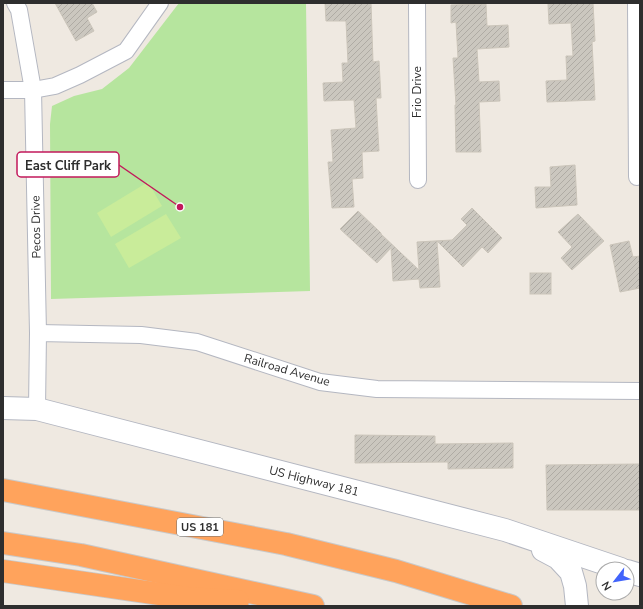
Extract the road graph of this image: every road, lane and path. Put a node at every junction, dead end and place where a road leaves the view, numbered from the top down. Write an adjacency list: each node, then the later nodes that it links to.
1 (15, 3): 6 (street, Pecos Drive)
2 (160, 3): 6 (street)
3 (417, 3): 8 (street, Frio Drive)
4 (636, 3): 7 (street)
5 (3, 90): 6 (street)
6 (33, 90): 9 (street, Pecos Drive)
7 (637, 177)
8 (418, 180)
9 (38, 332): 10 (street, Railroad Avenue); 12 (street)
10 (640, 391)
11 (3, 408): 12 (main road, US Highway 181)
12 (37, 409): 14 (main road, US Highway 181)
13 (3, 490): 19 (highway, US 181)
14 (505, 530): 16 (main road, US Highway 181); 20 (main road)
15 (3, 543): 18 (highway)
16 (597, 561)
17 (3, 571): 18 (highway)
18 (310, 606)
19 (511, 606)
20 (577, 606)

